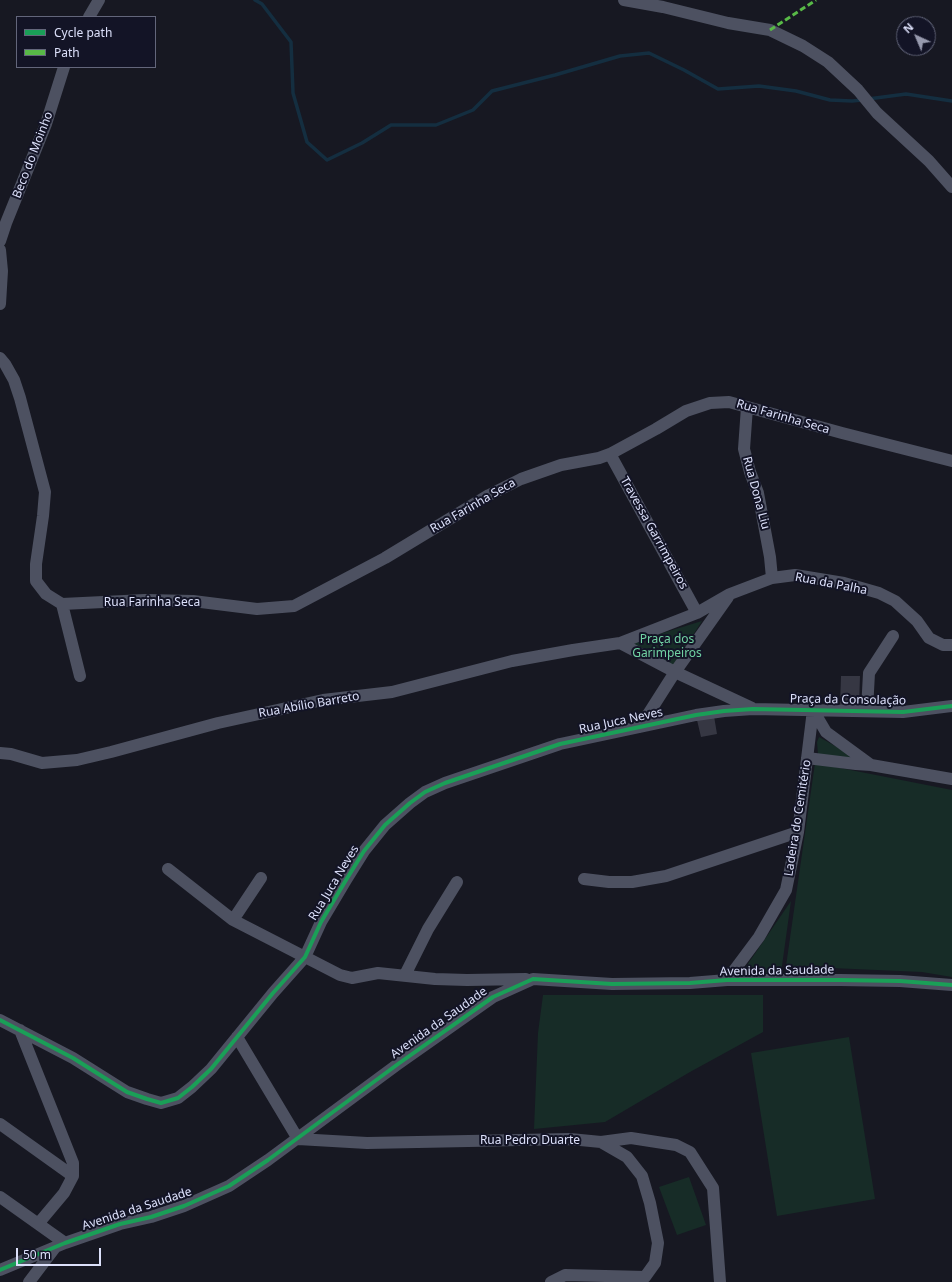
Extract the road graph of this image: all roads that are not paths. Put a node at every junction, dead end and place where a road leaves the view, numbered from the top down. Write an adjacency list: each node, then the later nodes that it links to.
1 (99, 0): 3 (street)
2 (624, 0): 5 (street)
3 (90, 16)
4 (64, 68): 6 (street, Beco do Moinho)
5 (952, 187)
6 (0, 242)
7 (0, 250): 8 (street)
8 (0, 304)
9 (0, 358): 15 (street)
10 (747, 408): 11 (street, Rua Farinha Seca); 12 (street, Rua Farinha Seca); 13 (street, Rua Dona Liu)
11 (610, 454): 15 (street, Rua Farinha Seca); 16 (street, Travessa Garrimpeiros)
12 (952, 461)
13 (772, 578): 14 (street, Rua da Palha); 19 (street, Rua da Palha)
14 (730, 594): 16 (street, Rua da Palha); 20 (street)
15 (62, 604): 21 (street)
16 (698, 613): 18 (street, Rua Abílio Barreto)
17 (893, 636): 25 (street)
18 (620, 643): 20 (street); 27 (street, Rua Abílio Barreto)
19 (952, 645)
20 (675, 672): 23 (street); 26 (street)
21 (80, 676)
22 (947, 707): 25 (street, Praça da Consolação)
23 (753, 709): 24 (street, Praça da Consolação); 26 (street, Rua Juca Neves)
24 (813, 710): 25 (street, Praça da Consolação); 28 (street, Ladeira do Cemitério); 29 (street)
25 (867, 710)
26 (640, 727): 37 (street, Rua Juca Neves)
27 (0, 753)
28 (807, 758): 29 (street); 31 (street, Ladeira do Cemitério)
29 (871, 765): 30 (street)
30 (952, 779)
31 (798, 832): 34 (street); 40 (street, Ladeira do Cemitério)
32 (168, 869): 36 (street)
33 (261, 878): 36 (street)
34 (584, 879)
35 (456, 882): 38 (street)
36 (233, 920): 37 (street)
37 (304, 957): 38 (street); 44 (street, Rua Juca Neves)
38 (404, 975): 39 (street)
39 (533, 979): 40 (street, Avenida da Saudade); 46 (street, Avenida da Saudade)
40 (727, 980): 41 (street, Avenida da Saudade)
41 (952, 985)
42 (0, 1020): 43 (street, Rua Juca Neves)
43 (20, 1030): 44 (street, Rua Juca Neves); 48 (street)
44 (237, 1037): 46 (street)
45 (0, 1124): 48 (street)
46 (298, 1138): 47 (street, Rua Pedro Duarte); 51 (street, Avenida da Saudade)
47 (601, 1142): 54 (street, Rua Pedro Duarte); 55 (street)
48 (73, 1176): 50 (street)
49 (0, 1197): 50 (street)
50 (38, 1224): 51 (street)
51 (59, 1246): 52 (street, Avenida da Saudade); 53 (street)
52 (0, 1270)
53 (29, 1282)
54 (551, 1282)
55 (720, 1282)

